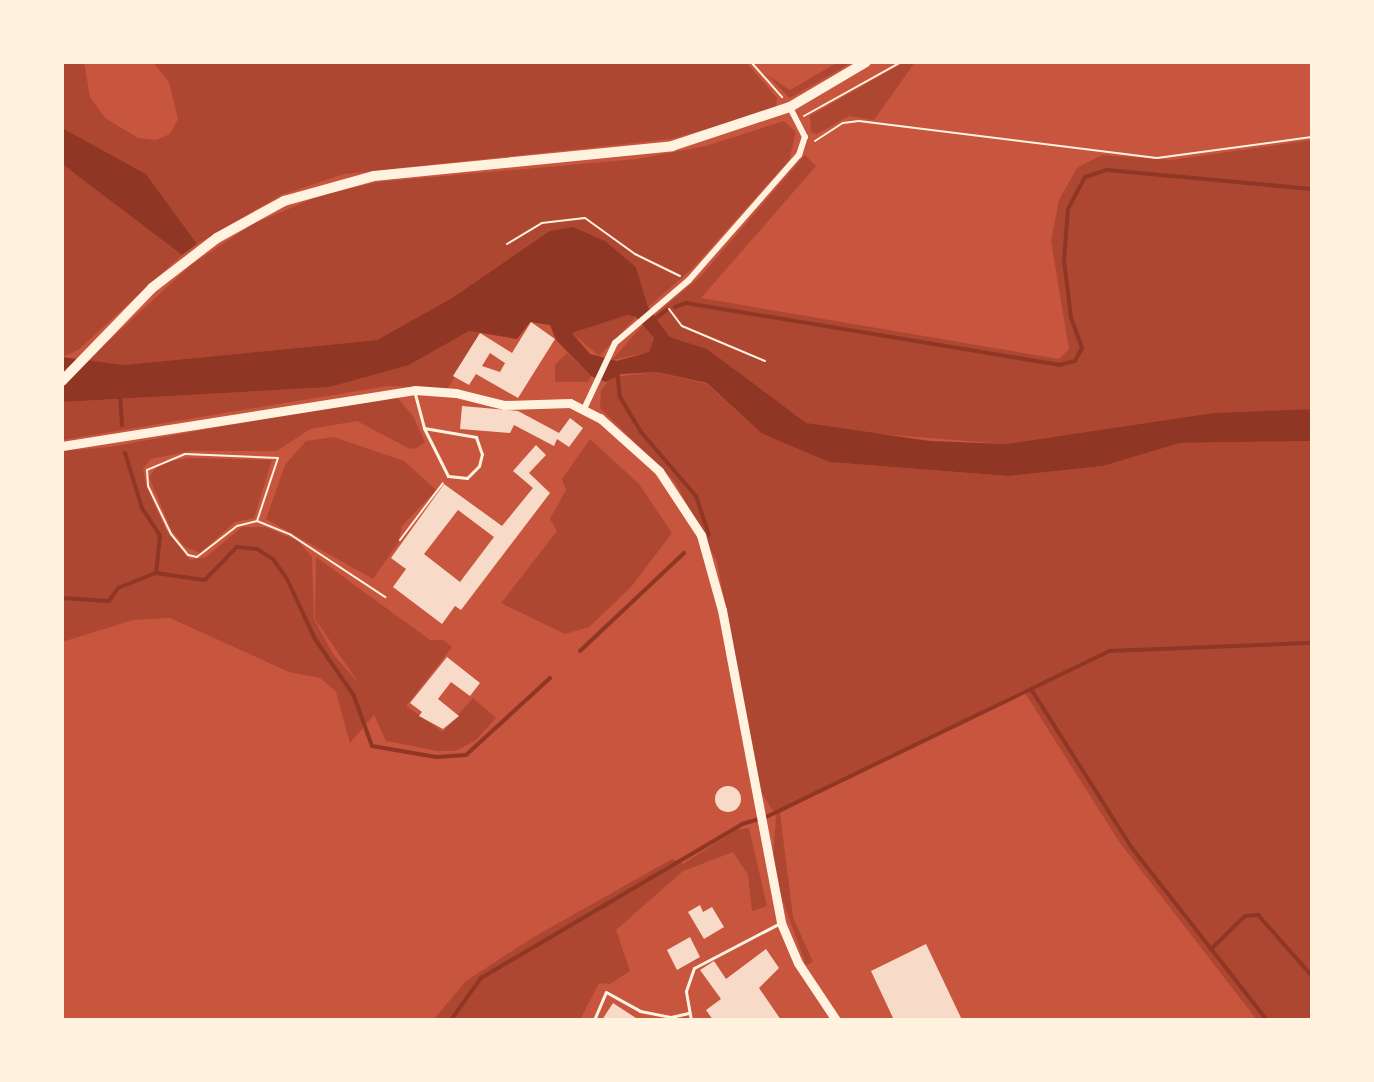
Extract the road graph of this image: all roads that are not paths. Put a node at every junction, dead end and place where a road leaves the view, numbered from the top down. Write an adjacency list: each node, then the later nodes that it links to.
1 (866, 62): 2 (main road)
2 (790, 107): 3 (main road); 5 (street)
3 (62, 381)
4 (415, 390): 5 (main road); 6 (lane); 7 (main road)
5 (585, 407): 8 (main road)
6 (424, 428): 6 (lane)
7 (62, 446)
8 (781, 923): 9 (lane); 12 (main road)
9 (689, 1013): 10 (lane); 11 (lane)
10 (594, 1020)
11 (691, 1020)
12 (836, 1020)

